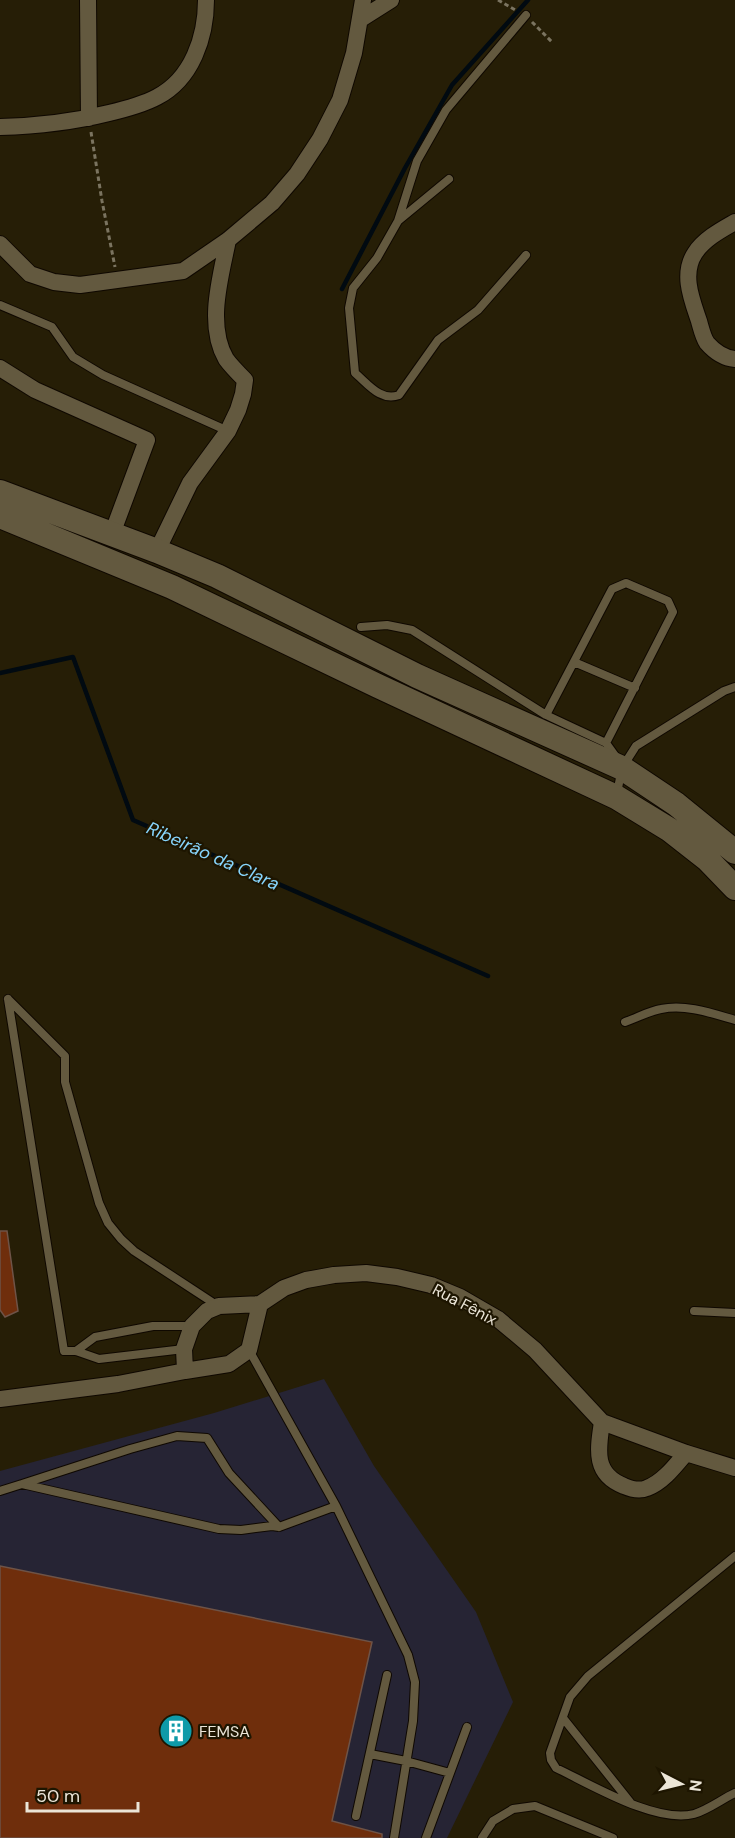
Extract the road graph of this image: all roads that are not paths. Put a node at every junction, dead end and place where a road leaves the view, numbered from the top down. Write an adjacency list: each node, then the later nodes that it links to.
1 (88, 0): 7 (street)
2 (206, 0): 7 (street)
3 (363, 0): 6 (street)
4 (391, 0): 6 (street)
5 (526, 15): 10 (lane)
6 (361, 19): 12 (street)
7 (89, 118): 8 (street)
8 (0, 127)
9 (449, 179): 10 (lane)
10 (398, 221): 14 (lane)
11 (735, 222): 16 (street)
12 (228, 240): 13 (street); 18 (street)
13 (0, 244)
14 (526, 255)
15 (0, 305): 18 (lane)
16 (735, 359)
17 (0, 368): 21 (street)
18 (228, 431): 22 (street)
19 (0, 492): 21 (main road)
20 (0, 516): 30 (main road)
21 (112, 534): 22 (main road)
22 (157, 551): 29 (main road)
23 (361, 627): 27 (lane)
24 (574, 662): 26 (lane); 26 (lane); 27 (lane)
25 (735, 687): 29 (lane)
26 (635, 688): 28 (lane)
27 (546, 715): 28 (lane)
28 (606, 743): 29 (lane)
29 (622, 768): 30 (lane); 31 (main road)
30 (616, 797): 32 (main road)
31 (735, 852)
32 (735, 888)
33 (735, 1020): 34 (lane)
34 (625, 1022)
35 (260, 1304): 36 (street); 41 (street); 45 (street, Rua Fênix)
36 (219, 1306): 39 (street); 42 (lane)
37 (694, 1311): 38 (lane)
38 (735, 1313)
39 (192, 1326): 40 (street); 42 (lane)
40 (184, 1349): 42 (lane); 43 (street)
41 (249, 1350): 43 (street); 50 (lane)
42 (76, 1351)
43 (185, 1371): 44 (street)
44 (0, 1399)
45 (602, 1422): 46 (street, Rua Fênix); 46 (street)
46 (686, 1454): 47 (street, Rua Fênix)
47 (735, 1468)
48 (21, 1484): 49 (lane); 51 (lane); 51 (lane)
49 (0, 1491)
50 (336, 1506): 51 (lane); 57 (lane)
51 (279, 1527)
52 (735, 1556): 54 (lane)
53 (387, 1675): 56 (lane)
54 (562, 1719): 60 (lane); 60 (lane)
55 (467, 1727): 58 (lane)
56 (370, 1754): 57 (lane); 61 (lane)
57 (406, 1761): 58 (lane); 62 (lane)
58 (450, 1773): 63 (lane)
59 (735, 1793): 60 (lane)
60 (633, 1805)
61 (356, 1816)
62 (394, 1838)
63 (426, 1838)
64 (482, 1838): 65 (lane)
65 (613, 1838)

